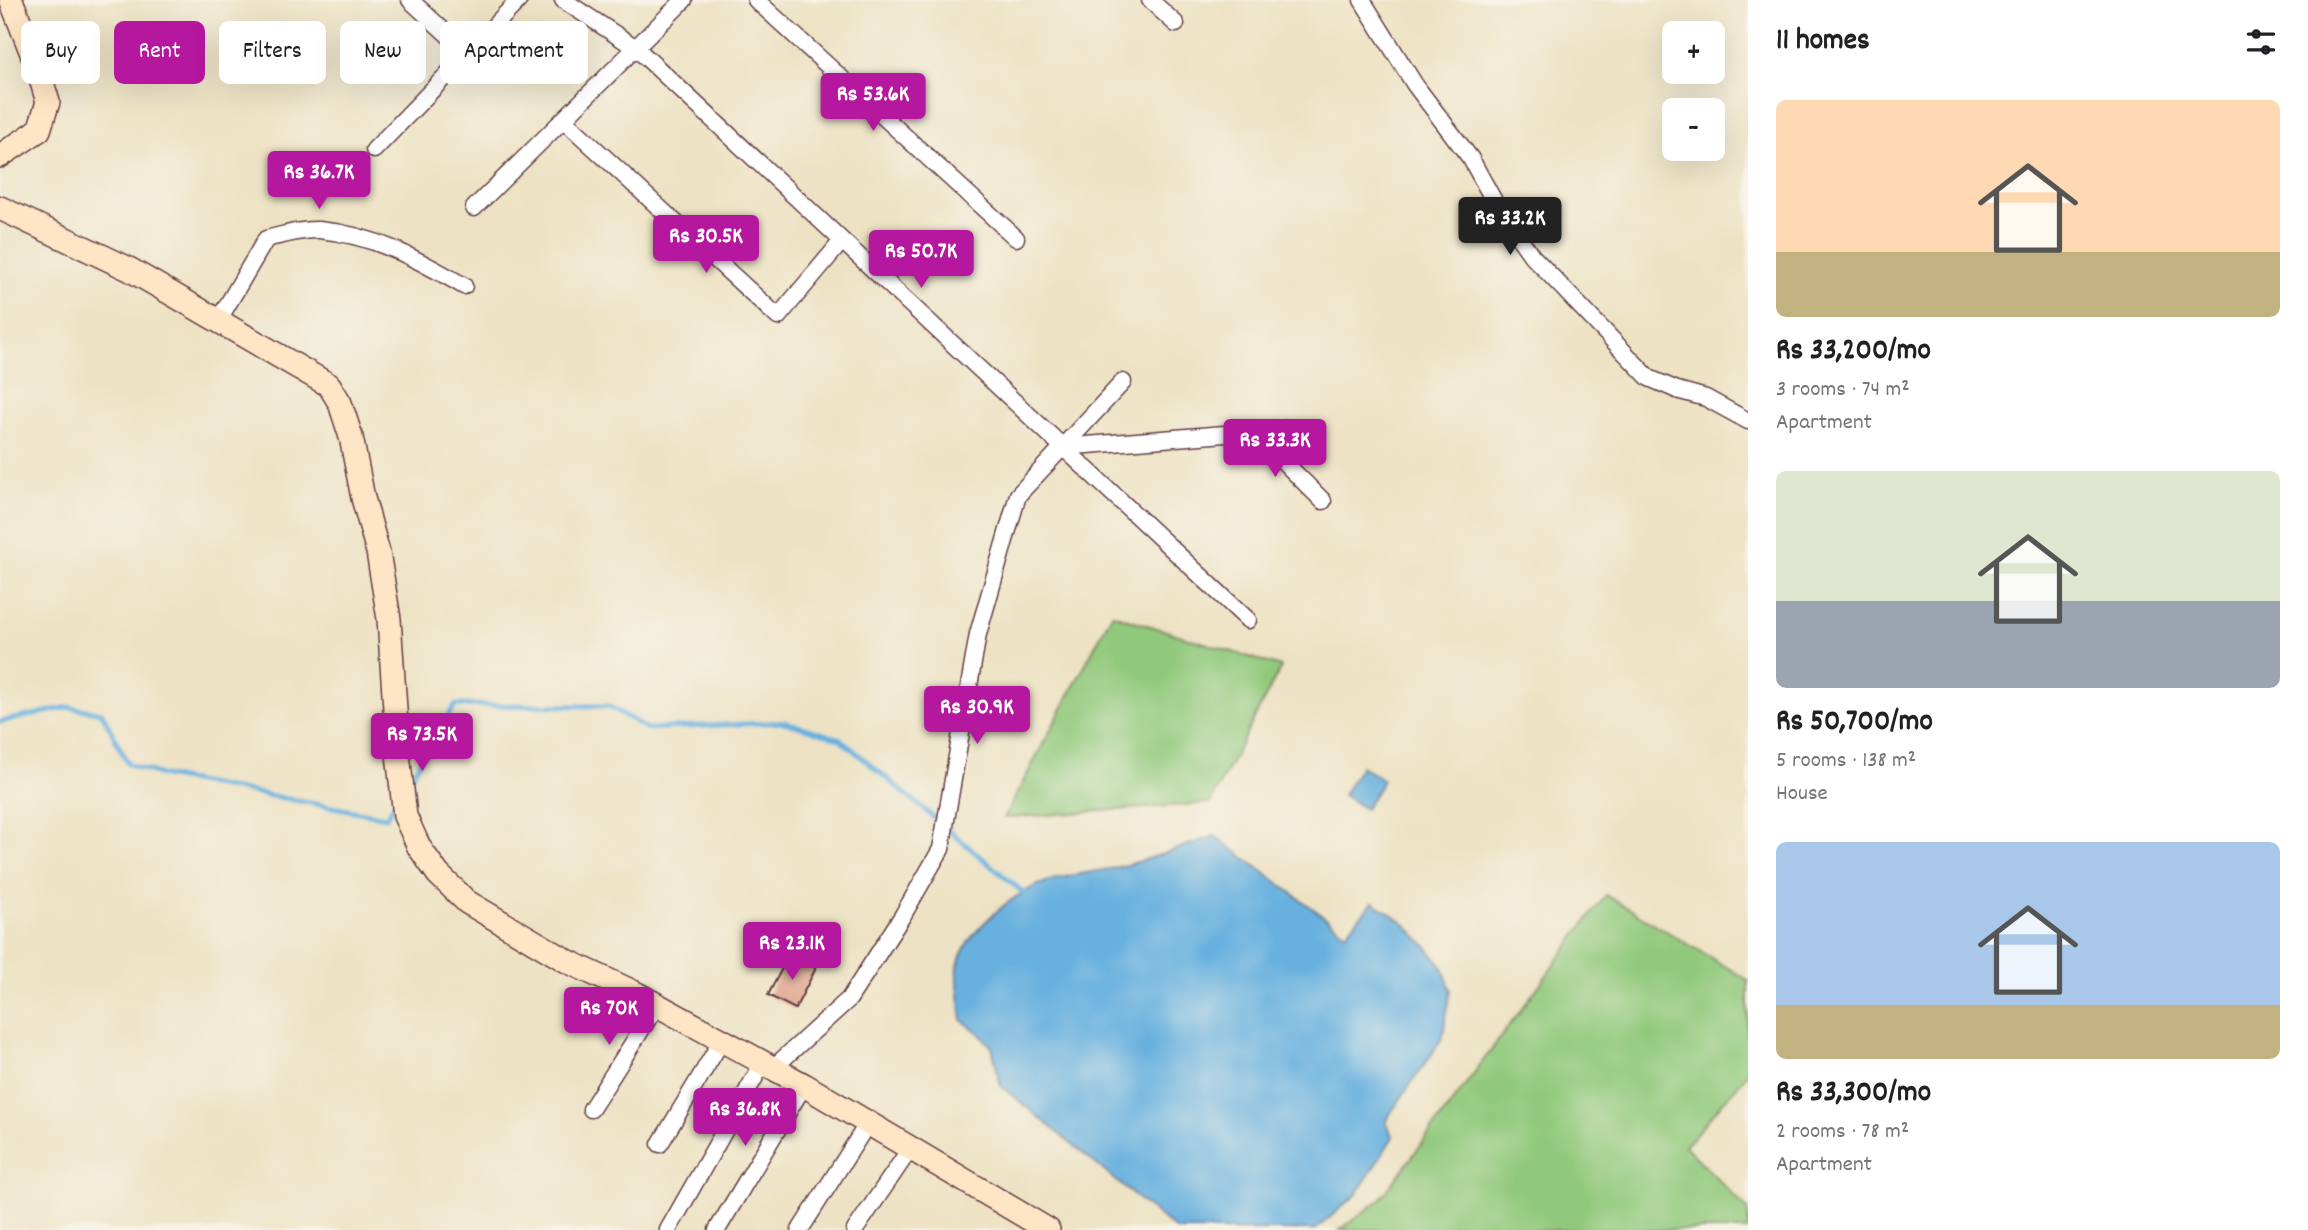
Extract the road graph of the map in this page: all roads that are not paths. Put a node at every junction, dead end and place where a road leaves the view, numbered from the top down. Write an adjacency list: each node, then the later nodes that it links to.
1 (11, 0): 16 (street)
2 (410, 0): 11 (street)
3 (519, 0): 9 (street)
4 (563, 0): 12 (street)
5 (684, 0): 12 (street)
6 (755, 0): 19 (street)
7 (1150, 0): 10 (street)
8 (1362, 0): 24 (street)
9 (499, 21)
10 (1176, 24)
11 (440, 27)
12 (636, 48): 14 (street); 20 (street)
13 (440, 82): 15 (street)
14 (564, 120): 18 (street); 20 (street)
15 (374, 150)
16 (0, 156)
17 (0, 208): 22 (street)
18 (474, 208)
19 (1016, 238)
20 (842, 241): 27 (street)
21 (464, 286): 22 (street)
22 (218, 321): 30 (street)
23 (1123, 382): 27 (street)
24 (1748, 421)
25 (1288, 429): 26 (street)
26 (1254, 432): 27 (street); 28 (street)
27 (1062, 447): 29 (street); 32 (street)
28 (1323, 501)
29 (1248, 620)
30 (657, 1005): 31 (street); 34 (street)
31 (722, 1040): 32 (street); 36 (street)
32 (768, 1066): 33 (street); 38 (street)
33 (804, 1085): 35 (street); 39 (street)
34 (591, 1109)
35 (868, 1123): 37 (street); 40 (street)
36 (660, 1144)
37 (910, 1149): 41 (street); 42 (street)
38 (668, 1230)
39 (717, 1230)
40 (800, 1230)
41 (855, 1230)
42 (1048, 1230)

